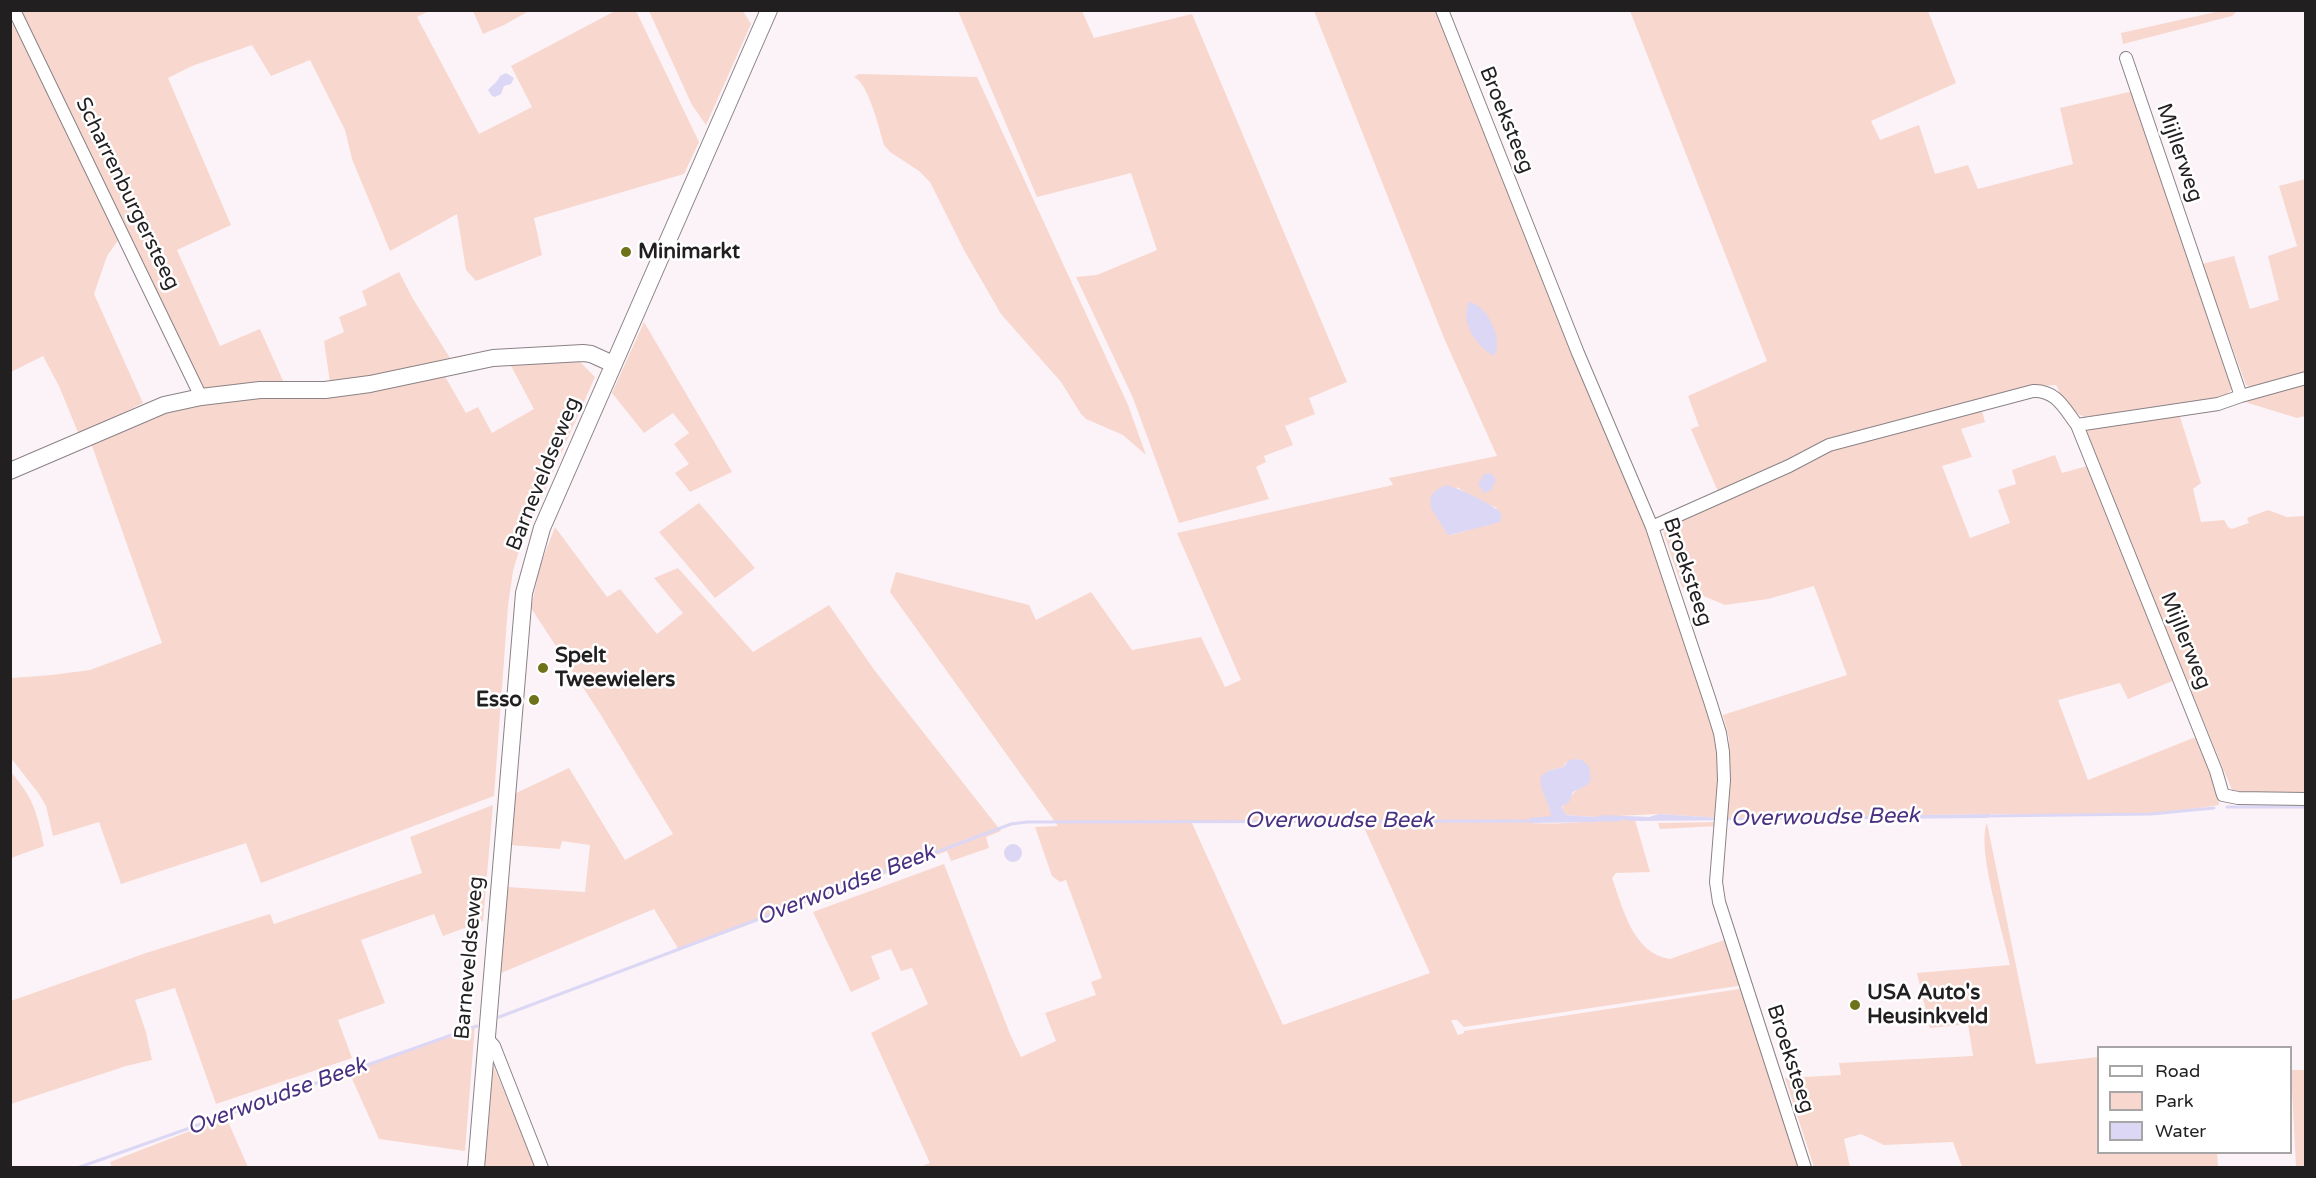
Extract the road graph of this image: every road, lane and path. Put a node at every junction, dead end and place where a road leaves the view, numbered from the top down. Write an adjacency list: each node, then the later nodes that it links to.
1 (14, 10): 8 (street, Scharrenburgersteeg)
2 (769, 10): 5 (main road, Barneveldseweg)
3 (1442, 10): 11 (street, Broeksteeg)
4 (2126, 58): 7 (street, Mijllerweg)
5 (613, 364): 8 (main road); 13 (main road, Barneveldseweg)
6 (2306, 378): 7 (street)
7 (2241, 396): 9 (street)
8 (201, 397): 10 (main road)
9 (2077, 425): 11 (street, Mijllerweg); 12 (street, Mijllerweg)
10 (10, 471)
11 (1652, 526): 16 (street, Broeksteeg)
12 (2306, 799)
13 (486, 1037): 14 (main road, Barneveldseweg); 15 (street)
14 (476, 1167)
15 (542, 1167)
16 (1805, 1167)

